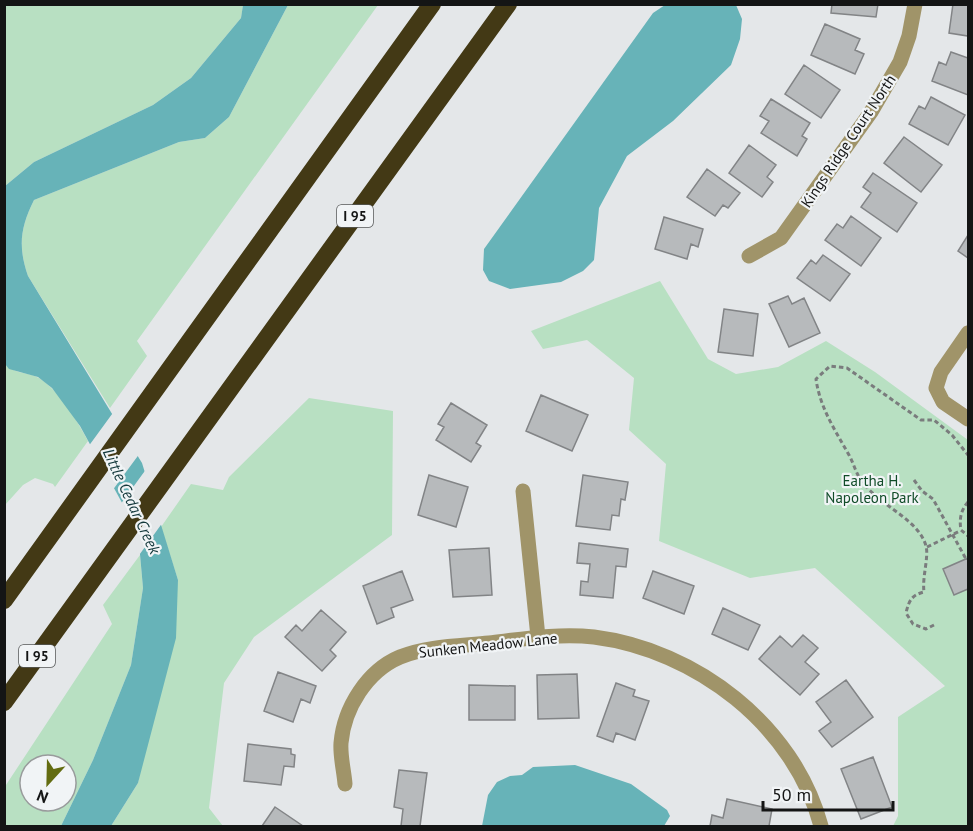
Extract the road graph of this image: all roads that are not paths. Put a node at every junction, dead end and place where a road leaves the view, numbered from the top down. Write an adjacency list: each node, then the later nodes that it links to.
1 (432, 4): 8 (highway)
2 (508, 4): 10 (highway, I 95)
3 (915, 4): 4 (street, Kings Ridge Court North)
4 (749, 256)
5 (969, 333): 6 (street)
6 (969, 419)
7 (523, 491): 9 (street)
8 (4, 600)
9 (538, 637): 11 (street, Sunken Meadow Lane); 12 (street, Sunken Meadow Lane)
10 (4, 702)
11 (345, 784)
12 (820, 826)

